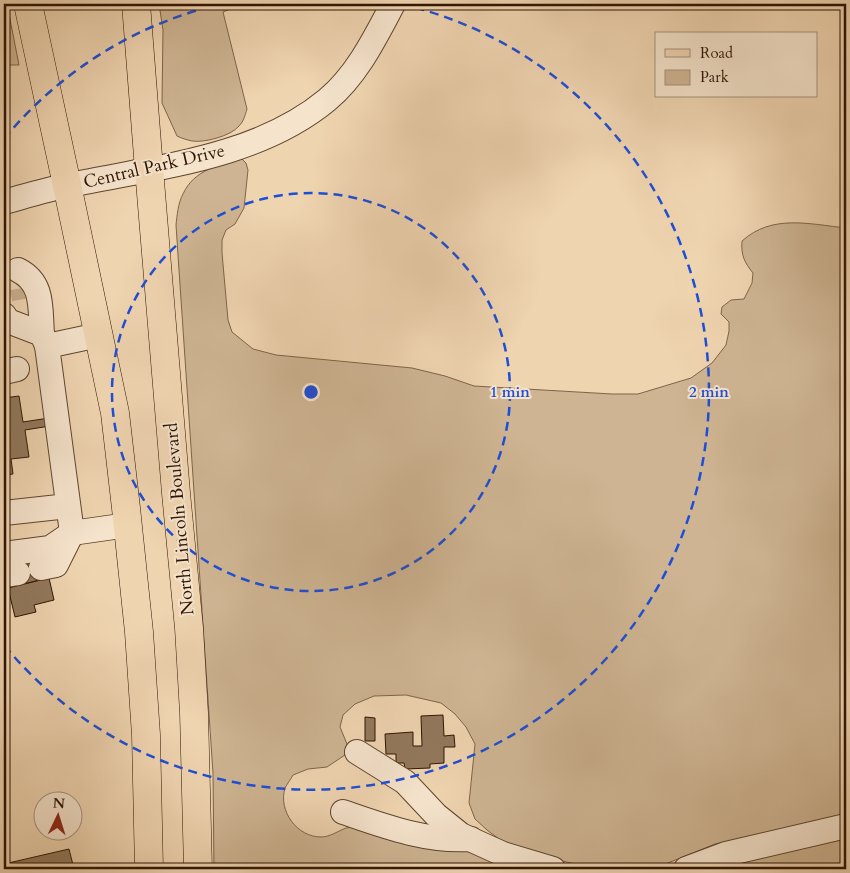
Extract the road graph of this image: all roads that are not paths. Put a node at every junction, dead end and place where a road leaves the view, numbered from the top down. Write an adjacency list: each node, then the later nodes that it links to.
1 (28, 4): 5 (main road)
2 (136, 4): 4 (main road, North Lincoln Boulevard)
3 (393, 4): 4 (street, Central Park Drive)
4 (148, 169): 5 (street, Central Park Drive); 22 (main road, North Lincoln Boulevard)
5 (67, 185): 6 (street, Central Park Drive); 9 (main road)
6 (4, 202)
7 (17, 281): 10 (street)
8 (4, 315): 10 (street)
9 (98, 335): 10 (street); 13 (main road)
10 (44, 340): 11 (street)
11 (68, 506): 12 (street); 14 (street)
12 (4, 513)
13 (128, 525): 14 (street); 21 (main road)
14 (72, 533): 15 (street); 16 (street)
15 (4, 554)
16 (41, 568)
17 (357, 752): 20 (street)
18 (343, 812): 20 (street)
19 (846, 826): 24 (street)
20 (471, 839): 23 (street)
21 (150, 869)
22 (198, 869)
23 (553, 869)
24 (686, 869)

